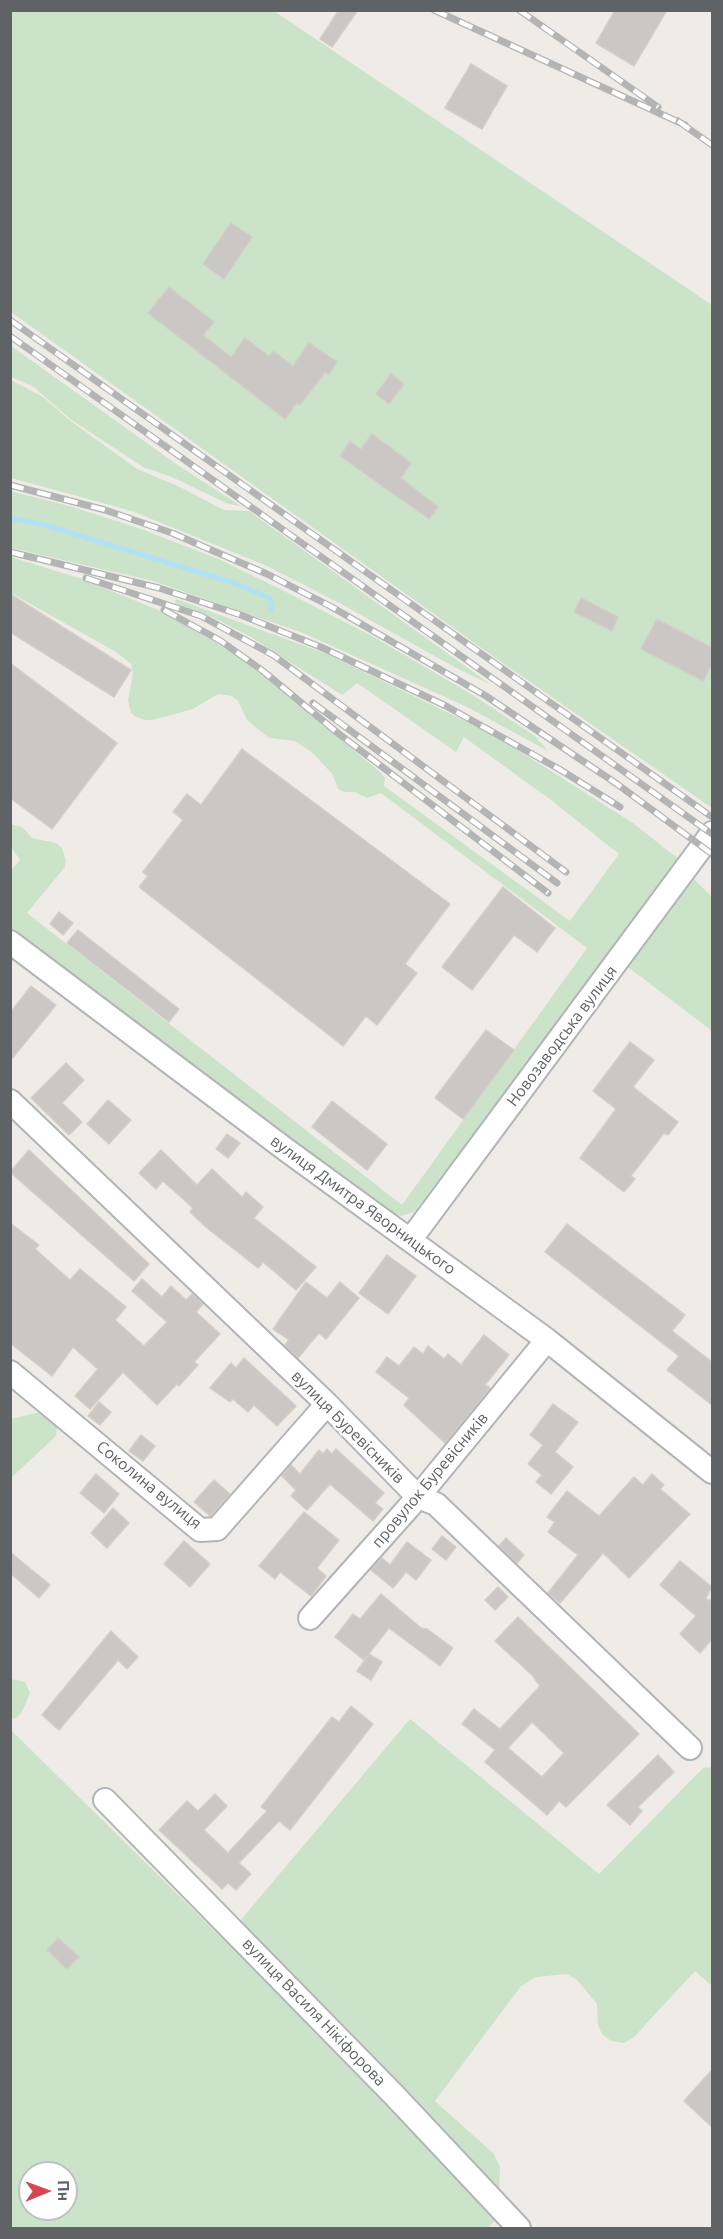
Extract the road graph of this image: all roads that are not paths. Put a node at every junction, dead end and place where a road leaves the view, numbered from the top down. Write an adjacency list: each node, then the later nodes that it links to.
1 (712, 833): 4 (street, Новозаводська вулиця)
2 (10, 942): 4 (street, вулиця Дмитра Яворницького)
3 (10, 1101): 7 (street, вулиця Буревісників)
4 (411, 1239): 5 (street, вулиця Дмитра Яворницького)
5 (547, 1340): 8 (street, вулиця Дмитра Яворницького); 9 (street, провулок Буревісників)
6 (10, 1372): 7 (street, Соколина вулиця)
7 (327, 1404): 9 (street, вулиця Буревісників)
8 (712, 1472)
9 (418, 1497): 10 (street, провулок Буревісників); 11 (street, вулиця Буревісників)
10 (310, 1618)
11 (690, 1748)
12 (105, 1800): 13 (street, вулиця Василя Нікіфорова)
13 (519, 2229)

